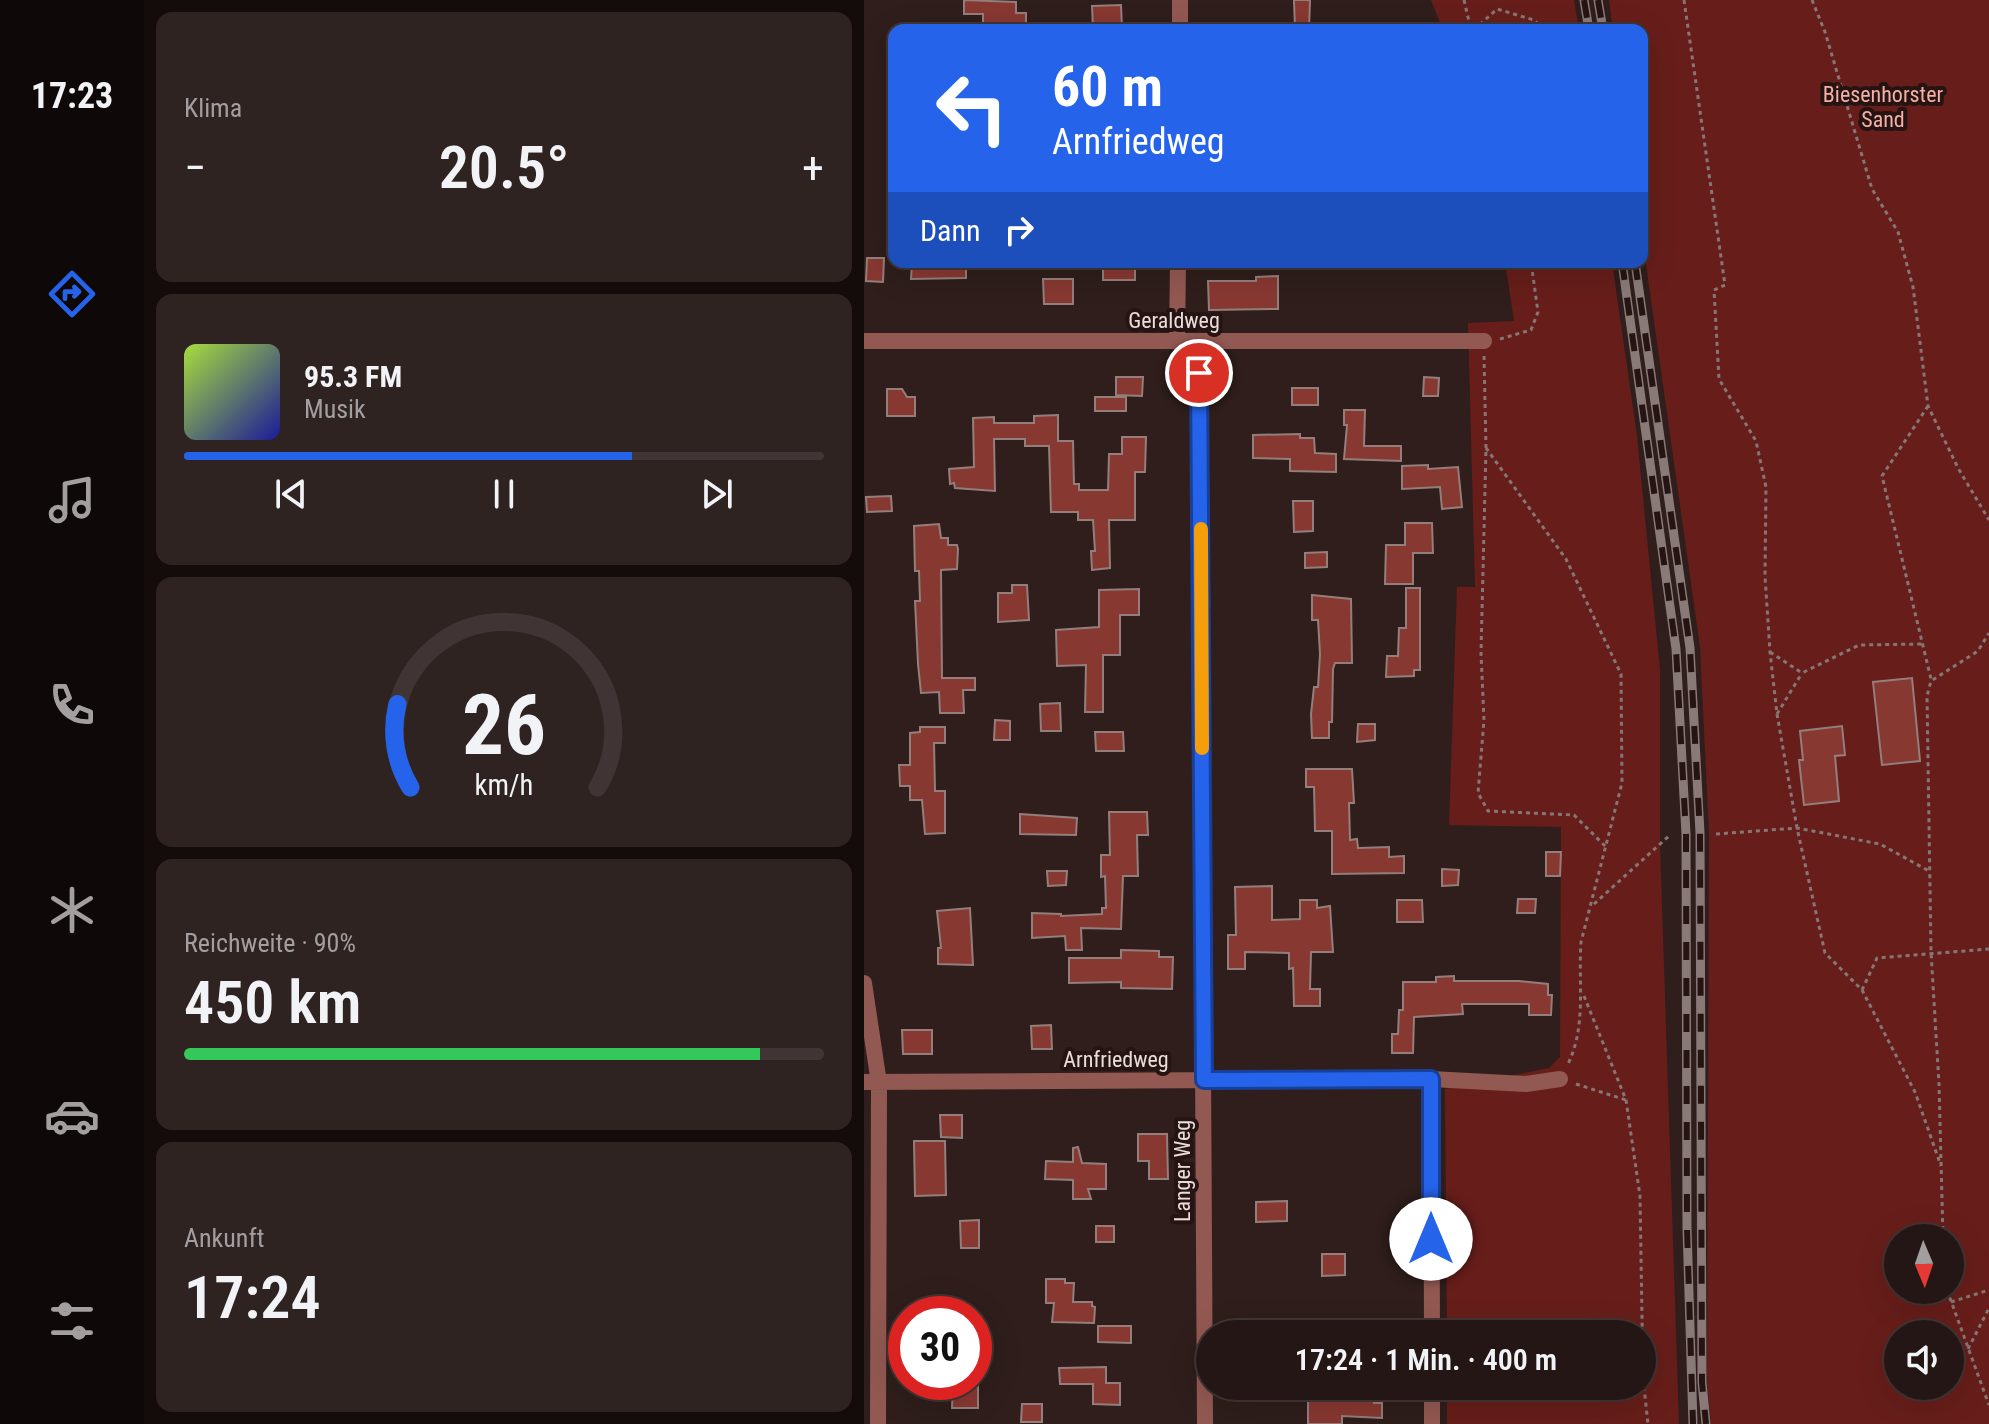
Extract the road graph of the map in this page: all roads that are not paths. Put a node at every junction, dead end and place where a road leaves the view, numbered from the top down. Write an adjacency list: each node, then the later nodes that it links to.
1 (1180, 0): 2 (street)
2 (1180, 24)
3 (1178, 268): 6 (street)
4 (864, 341): 6 (street, Geraldweg)
5 (1490, 341): 7 (street, Geraldweg)
6 (1177, 342): 7 (street, Geraldweg)
7 (1199, 342): 11 (street, Langer Weg)
8 (864, 983): 12 (street)
9 (1431, 1079): 10 (street, Arnfriedweg); 11 (street, Arnfriedweg); 13 (street)
10 (1560, 1079)
11 (1204, 1080): 12 (street, Arnfriedweg); 16 (street, Langer Weg)
12 (872, 1082): 15 (street)
13 (1432, 1320)
14 (1432, 1400): 17 (street)
15 (878, 1424)
16 (1205, 1424)
17 (1432, 1424)

